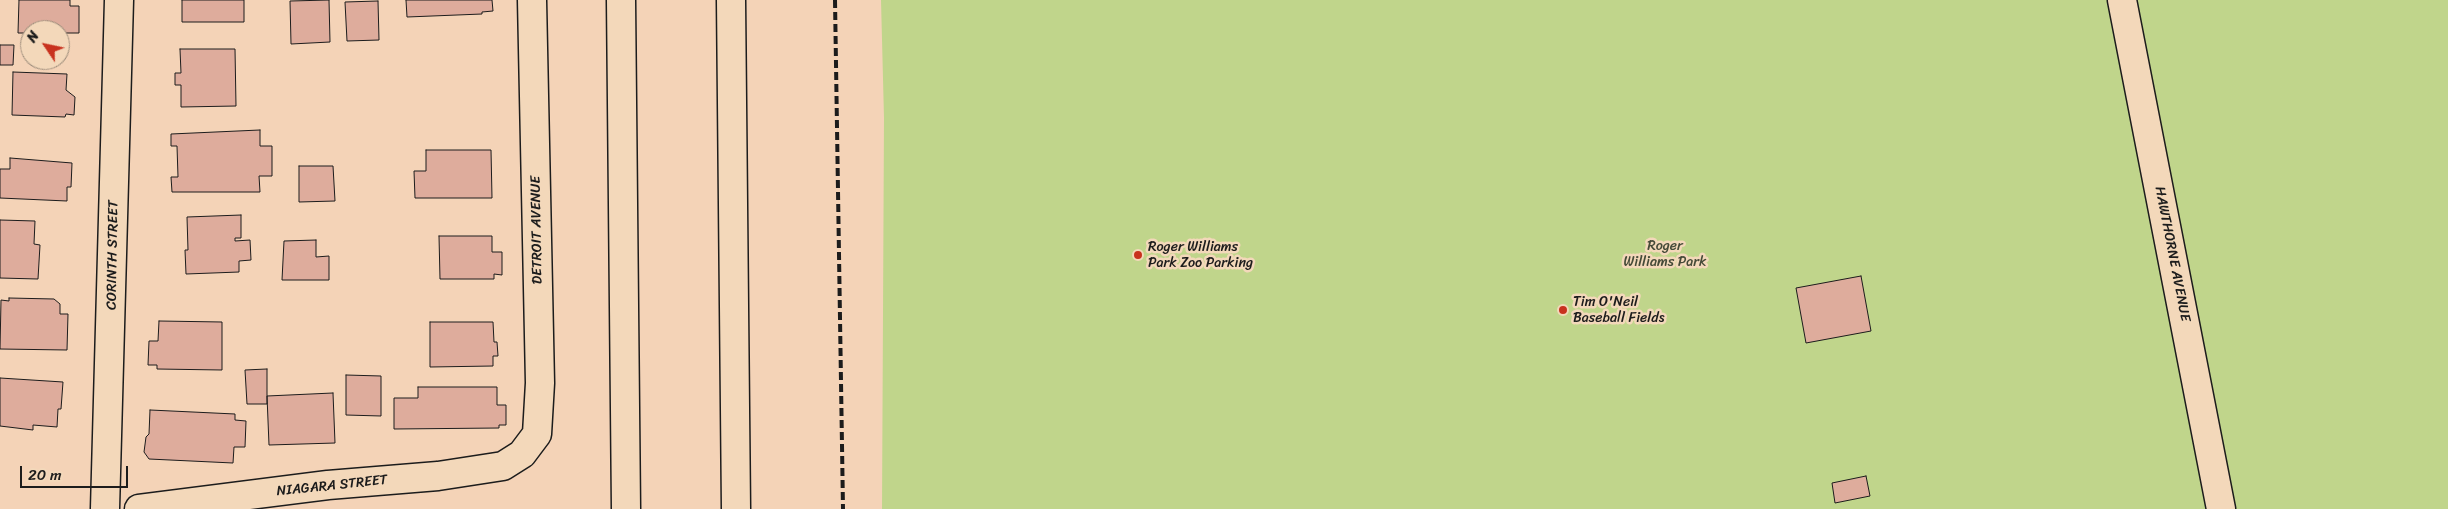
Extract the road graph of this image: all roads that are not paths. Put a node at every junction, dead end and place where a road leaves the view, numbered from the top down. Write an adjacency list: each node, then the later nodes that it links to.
1 (119, 0): 7 (main road, CORINTH STREET)
2 (532, 0): 6 (main road, DETROIT AVENUE)
3 (621, 0): 9 (main road)
4 (730, 0): 10 (main road)
5 (2122, 0): 11 (main road, HAWTHORNE AVENUE)
6 (522, 454): 8 (main road, NIAGARA STREET)
7 (104, 509)
8 (139, 509)
9 (626, 509)
10 (736, 509)
11 (2221, 509)

